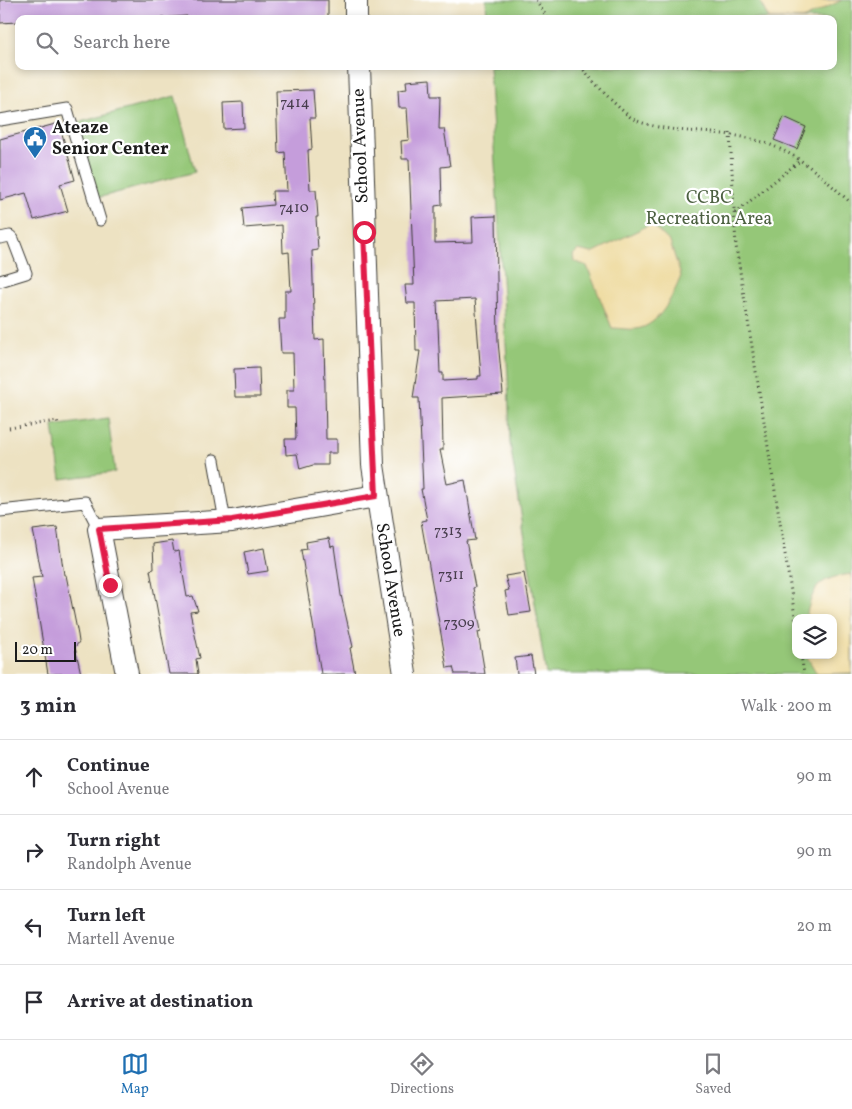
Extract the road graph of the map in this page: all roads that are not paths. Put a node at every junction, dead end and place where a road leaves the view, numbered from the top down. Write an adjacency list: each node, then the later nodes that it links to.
1 (356, 0): 2 (street)
2 (356, 15)
3 (359, 70): 9 (street, School Avenue)
4 (0, 120): 5 (lane)
5 (100, 220)
6 (0, 238): 7 (lane)
7 (0, 281)
8 (214, 460): 11 (lane)
9 (376, 496): 11 (street); 14 (street, School Avenue)
10 (0, 510): 12 (lane)
11 (225, 521): 12 (street)
12 (99, 529): 13 (street)
13 (127, 674)
14 (405, 674)

